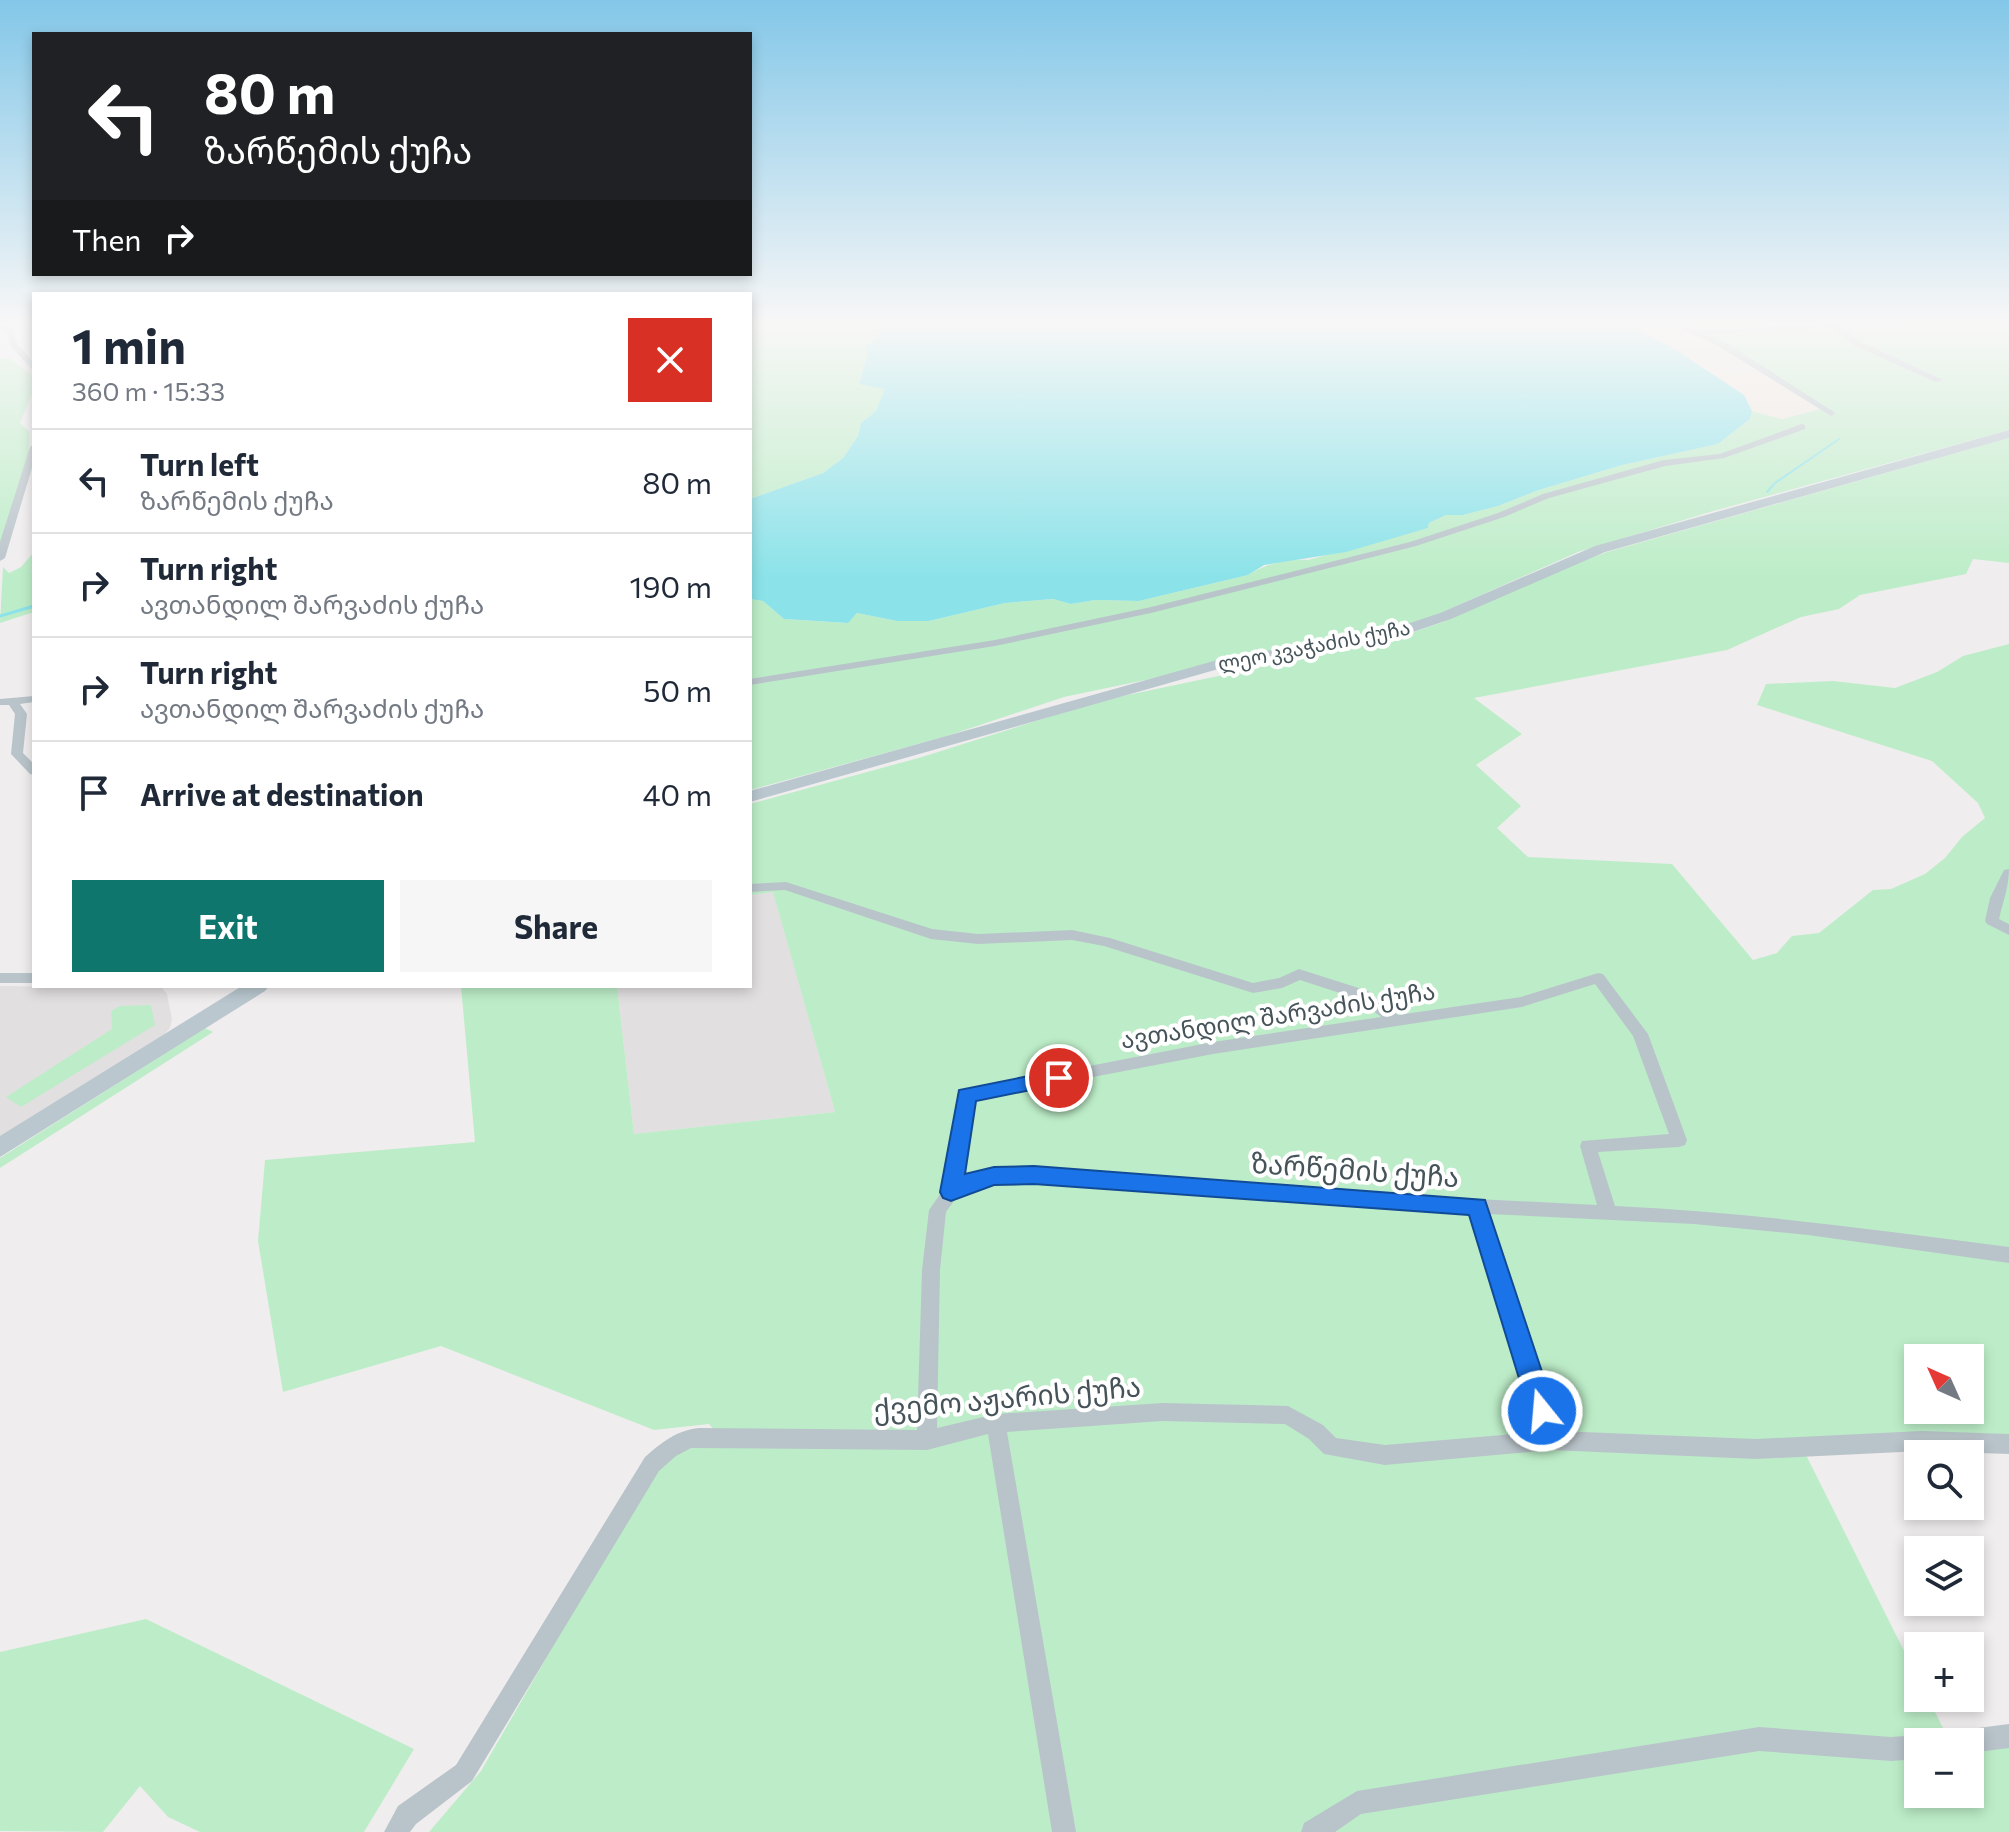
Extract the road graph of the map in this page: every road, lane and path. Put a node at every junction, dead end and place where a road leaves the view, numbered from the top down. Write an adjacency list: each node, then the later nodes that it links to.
1 (1819, 406): 2 (street)
2 (1831, 414)
3 (1802, 427): 7 (street)
4 (2009, 434): 11 (main road, ლეო კვაჭაძის ქუჩა)
5 (32, 454): 6 (street)
6 (0, 558)
7 (752, 682)
8 (32, 699): 9 (street)
9 (6, 702): 10 (street)
10 (32, 769)
11 (752, 796)
12 (2009, 873): 14 (street)
13 (752, 888): 18 (street)
14 (2009, 930)
15 (0, 978): 16 (street)
16 (32, 978)
17 (255, 988): 19 (main road)
18 (1394, 1020): 20 (street, ავთანდილ შარვაძის ქუჩა); 22 (street, ავთანდილ შარვაძის ქუჩა)
19 (0, 1148)
20 (951, 1192): 21 (street, ზარწემის ქუჩა); 25 (street)
21 (1477, 1206): 22 (street, ზარწემის ქუჩა); 26 (street)
22 (1608, 1212): 23 (street, ზარწემის ქუჩა)
23 (2009, 1255)
24 (996, 1423): 25 (street, ქვემო აჟარის ქუჩა); 26 (street, ქვემო აჟარის ქუჩა); 33 (street)
25 (927, 1440): 32 (street, ქვემო აჟარის ქუჩა)
26 (1551, 1440): 27 (street, ქვემო აჟარის ქუჩა)
27 (2009, 1444)
28 (2009, 1736): 29 (street)
29 (1984, 1739)
30 (1904, 1748): 31 (street)
31 (1309, 1831)
32 (396, 1832)
33 (1064, 1832)

